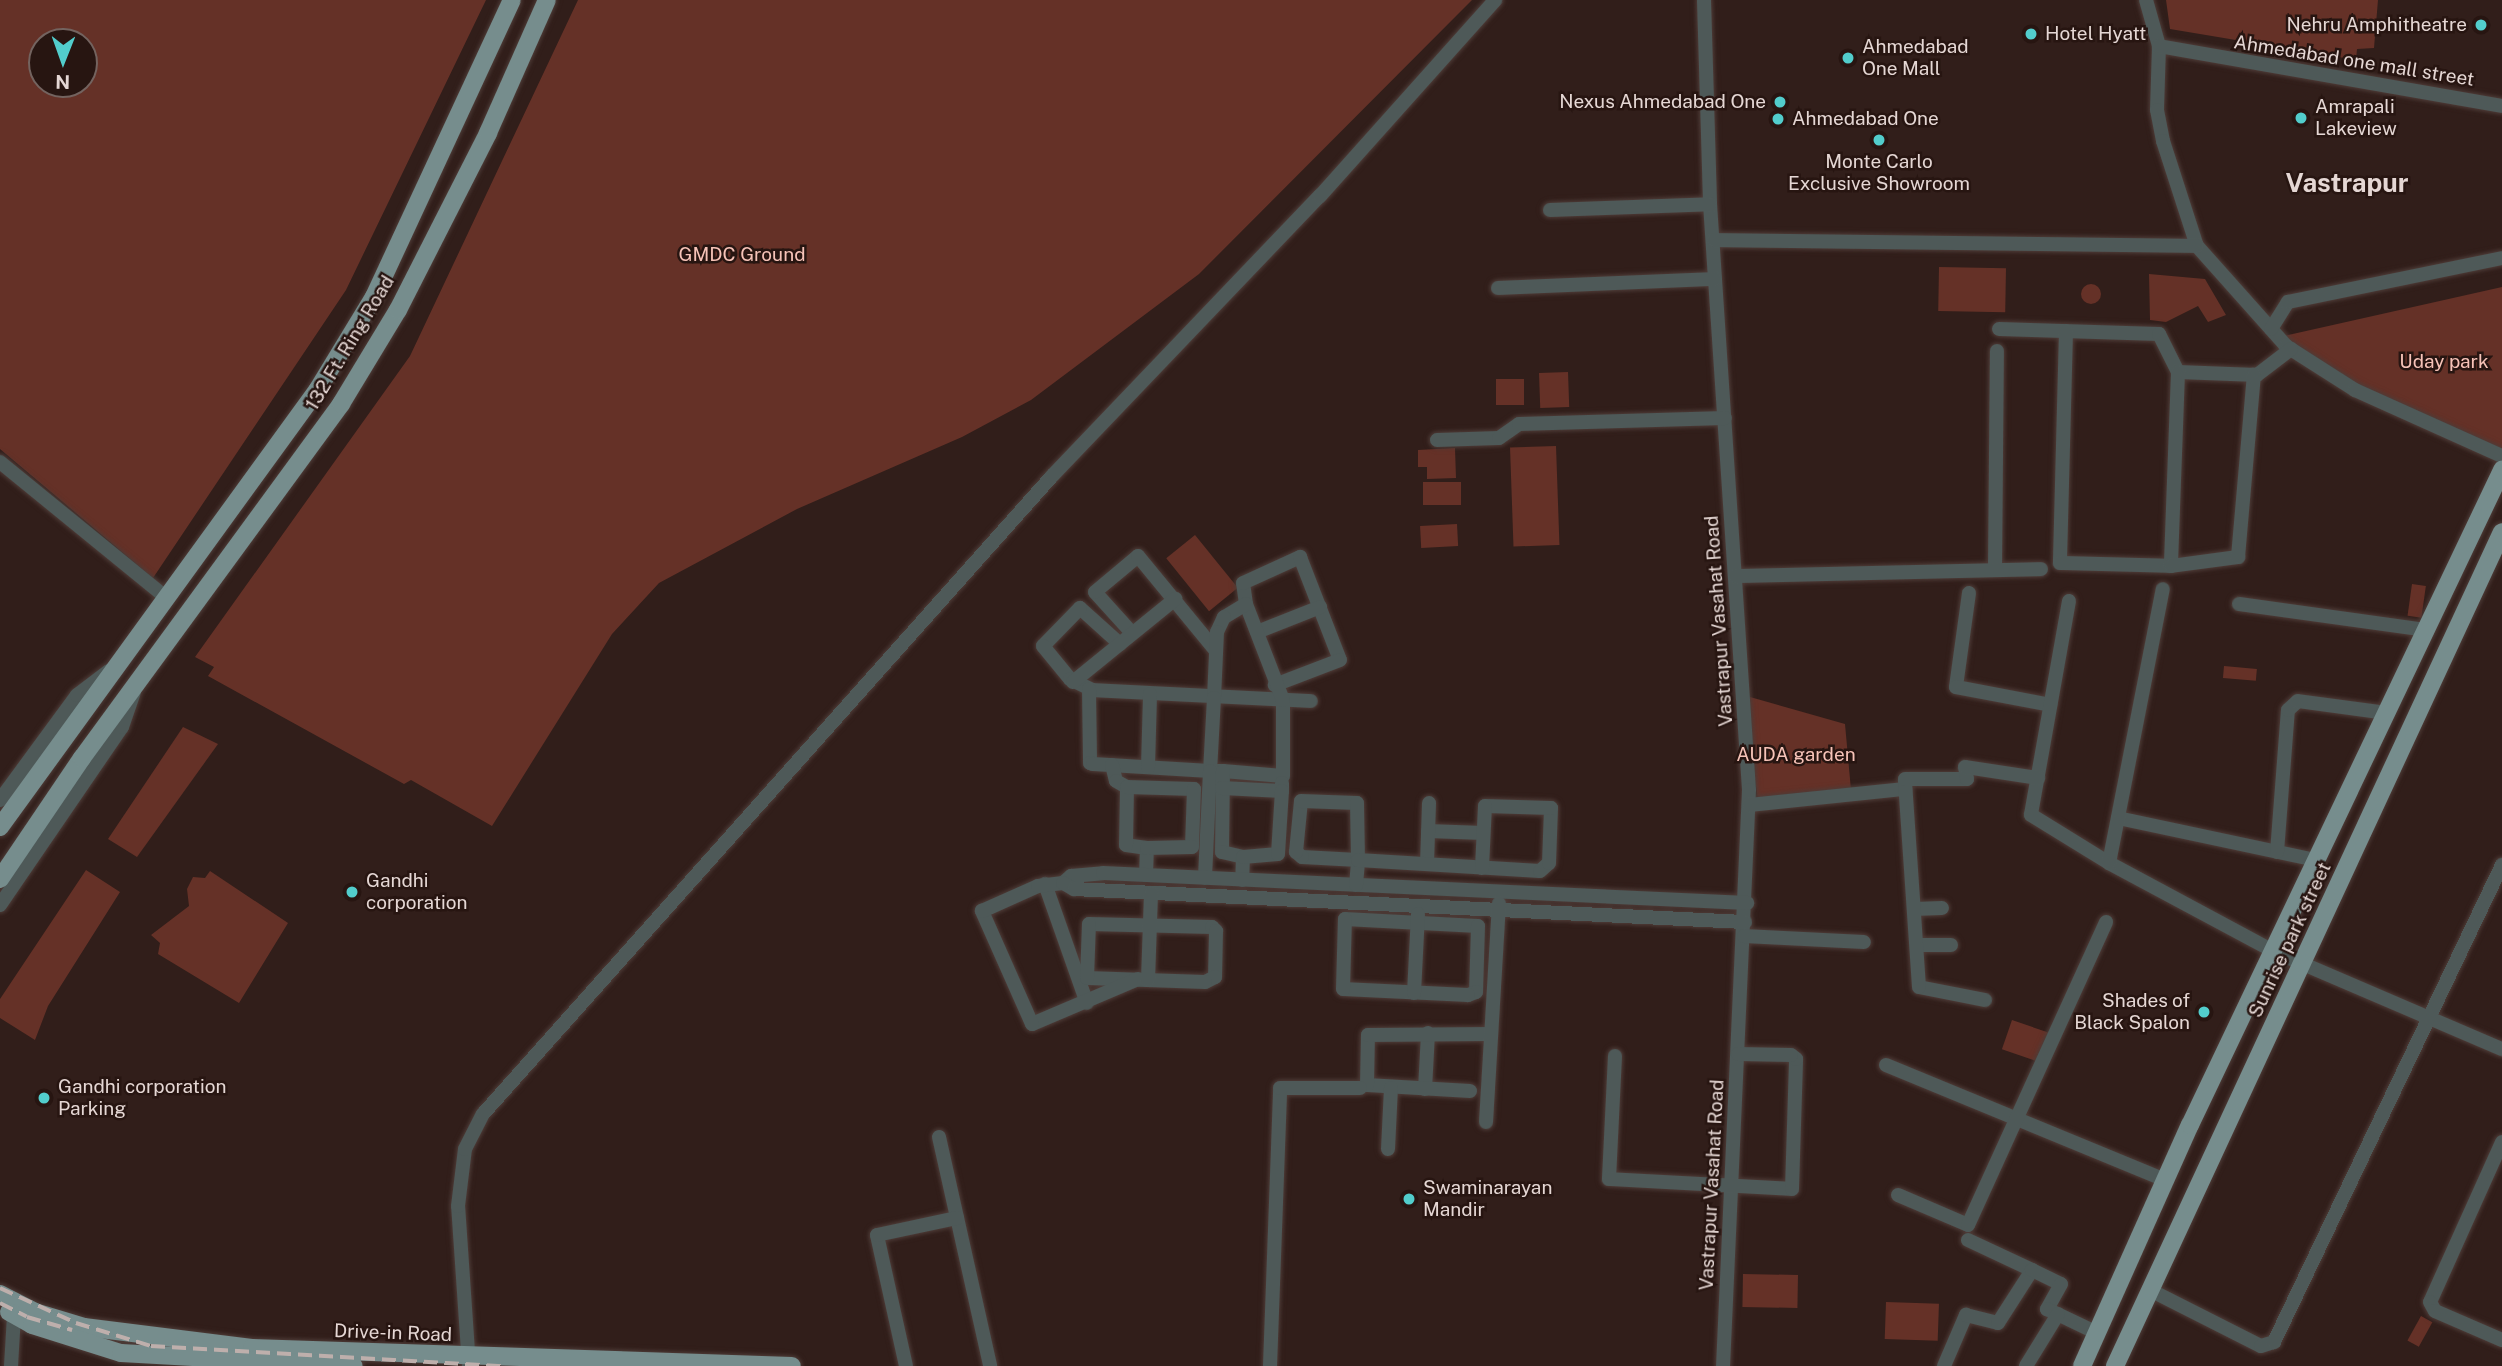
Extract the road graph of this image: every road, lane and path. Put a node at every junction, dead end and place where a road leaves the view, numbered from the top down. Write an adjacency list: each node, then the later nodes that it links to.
1 (512, 0): 34 (main road, 132 Ft. Ring Road)
2 (547, 0): 46 (main road, 132 Ft. Ring Road)
3 (1495, 0): 140 (street)
4 (1704, 0): 8 (street, Vastrapur Vasahat Road)
5 (2146, 0): 6 (street)
6 (2159, 46): 7 (street, Ahmedabad one mall street); 11 (street)
7 (2502, 106)
8 (1710, 204): 9 (street); 10 (street, Vastrapur Vasahat Road)
9 (1550, 211)
10 (1714, 240): 11 (street); 13 (street, Vastrapur Vasahat Road)
11 (2197, 246): 16 (street)
12 (2502, 258): 16 (street)
13 (1715, 279): 14 (street); 22 (street, Vastrapur Vasahat Road)
14 (1499, 288)
15 (1999, 329): 17 (street)
16 (2270, 329): 18 (street)
17 (2066, 331): 20 (street); 28 (street)
18 (2291, 349): 21 (street); 24 (street)
19 (1997, 351): 30 (street)
20 (2178, 372): 21 (street); 28 (street)
21 (2254, 375): 28 (street)
22 (1725, 418): 23 (street); 31 (street, Vastrapur Vasahat Road)
23 (1437, 440)
24 (2502, 456)
25 (0, 462): 34 (street)
26 (2502, 470): 40 (main road)
27 (2502, 532): 104 (main road, Sunrise park street)
28 (2171, 566)
29 (2041, 569): 30 (street)
30 (1995, 570): 31 (street)
31 (1735, 576): 67 (street, Vastrapur Vasahat Road)
32 (2164, 589): 68 (street)
33 (1969, 593): 54 (street)
34 (167, 598): 45 (main road, 132 Ft. Ring Road)
35 (1175, 598): 42 (street); 42 (street); 44 (street)
36 (2069, 600): 54 (street)
37 (1246, 604): 39 (street); 41 (street); 44 (street)
38 (2239, 604): 40 (street)
39 (1320, 607): 41 (street); 48 (street)
40 (2427, 631): 55 (main road)
41 (1257, 632): 48 (street)
42 (1132, 634): 43 (street)
43 (1120, 644): 47 (street); 47 (street)
44 (1216, 651): 51 (street)
45 (121, 661): 65 (street); 69 (main road, 132 Ft. Ring Road)
46 (140, 678): 83 (main road, 132 Ft. Ring Road); 91 (street)
47 (1073, 682): 49 (street)
48 (1275, 685): 52 (street)
49 (1089, 689): 50 (street); 56 (street)
50 (1150, 694): 51 (street); 57 (street)
51 (1214, 698): 52 (street); 58 (street)
52 (1283, 700): 53 (street); 59 (street)
53 (1311, 701)
54 (2050, 705): 60 (street)
55 (2387, 713): 73 (street); 76 (main road)
56 (1112, 765): 57 (street); 61 (street)
57 (1148, 767): 58 (street)
58 (1217, 771): 59 (street); 62 (street); 82 (street)
59 (1283, 776): 64 (street)
60 (2038, 778): 63 (street); 77 (street)
61 (1127, 786): 72 (street); 72 (street)
62 (1222, 788): 64 (street); 74 (street)
63 (1905, 789): 67 (street); 93 (street)
64 (1282, 791): 74 (street)
65 (0, 800)
66 (1430, 803): 70 (street)
67 (1749, 804): 90 (street, Vastrapur Vasahat Road)
68 (2118, 818): 73 (street); 77 (street)
69 (0, 827)
70 (1428, 831): 71 (street); 78 (street)
71 (1483, 833): 80 (street); 80 (street)
72 (1147, 848): 81 (street)
73 (2277, 852): 76 (street)
74 (1242, 857): 84 (street)
75 (1358, 860): 75 (street); 78 (street); 87 (street)
76 (2316, 860): 103 (main road)
77 (2109, 863): 103 (street)
78 (1427, 864): 80 (street)
79 (2502, 865): 109 (street)
80 (1482, 868)
81 (1146, 875): 82 (street); 85 (street)
82 (1205, 878): 84 (street)
83 (0, 879)
84 (1242, 880): 87 (street)
85 (1063, 883): 86 (street); 89 (street)
86 (1045, 884): 108 (street); 108 (street)
87 (1356, 885): 88 (street)
88 (1500, 891): 90 (street); 95 (street)
89 (1151, 893): 94 (street); 98 (street)
90 (1747, 903): 99 (street, Vastrapur Vasahat Road)
91 (0, 905)
92 (1942, 908): 93 (street)
93 (1914, 909): 102 (street)
94 (1357, 911): 96 (street); 106 (street)
95 (1499, 911): 96 (street); 99 (street); 111 (street)
96 (1418, 913): 106 (street); 106 (street)
97 (2106, 922): 120 (street)
98 (1150, 925): 105 (street); 105 (street); 105 (street)
99 (1745, 929): 100 (street); 113 (street, Vastrapur Vasahat Road)
100 (1864, 942)
101 (1951, 945): 102 (street)
102 (1917, 946): 107 (street)
103 (2273, 951): 104 (street); 125 (main road)
104 (2304, 962): 109 (street); 131 (main road, Sunrise park street)
105 (1143, 980): 108 (street)
106 (1413, 993)
107 (1985, 1000)
108 (1087, 1003)
109 (2431, 1018): 112 (street); 131 (street)
110 (1428, 1033): 111 (street); 117 (street); 118 (street)
111 (1491, 1034): 121 (street)
112 (2502, 1049)
113 (1738, 1054): 126 (street, Vastrapur Vasahat Road); 126 (street)
114 (1615, 1056): 126 (street)
115 (1886, 1065): 120 (street)
116 (1360, 1088): 147 (street)
117 (1391, 1088): 118 (street); 124 (street)
118 (1425, 1088): 119 (street)
119 (1470, 1091)
120 (2016, 1118): 125 (street); 127 (street)
121 (1486, 1122)
122 (939, 1137): 128 (street)
123 (2502, 1142): 138 (street)
124 (1388, 1149)
125 (2165, 1180): 135 (main road)
126 (1731, 1188): 148 (street, Vastrapur Vasahat Road)
127 (1898, 1195)
128 (957, 1219): 145 (street); 146 (street)
129 (1968, 1240): 130 (street)
130 (2032, 1270): 134 (street); 149 (street)
131 (2150, 1290): 152 (main road, Sunrise park street)
132 (0, 1294): 136 (main road, Drive-in Road)
133 (7, 1311): 139 (main road, Drive-in Road); 142 (street)
134 (2058, 1314): 135 (street); 150 (street)
135 (2095, 1332): 151 (main road)
136 (142, 1333): 137 (main road, Drive-in Road); 139 (street)
137 (176, 1337): 140 (main road, Drive-in Road); 141 (street)
138 (2502, 1340)
139 (151, 1361): 141 (main road, Drive-in Road)
140 (467, 1361): 144 (main road, Drive-in Road)
141 (182, 1362): 143 (main road, Drive-in Road)
142 (11, 1366)
143 (354, 1366)
144 (792, 1366)
145 (906, 1366)
146 (990, 1366)
147 (1270, 1366)
148 (1723, 1366)
149 (1944, 1366)
150 (2026, 1366)
151 (2082, 1366)
152 (2115, 1366)

